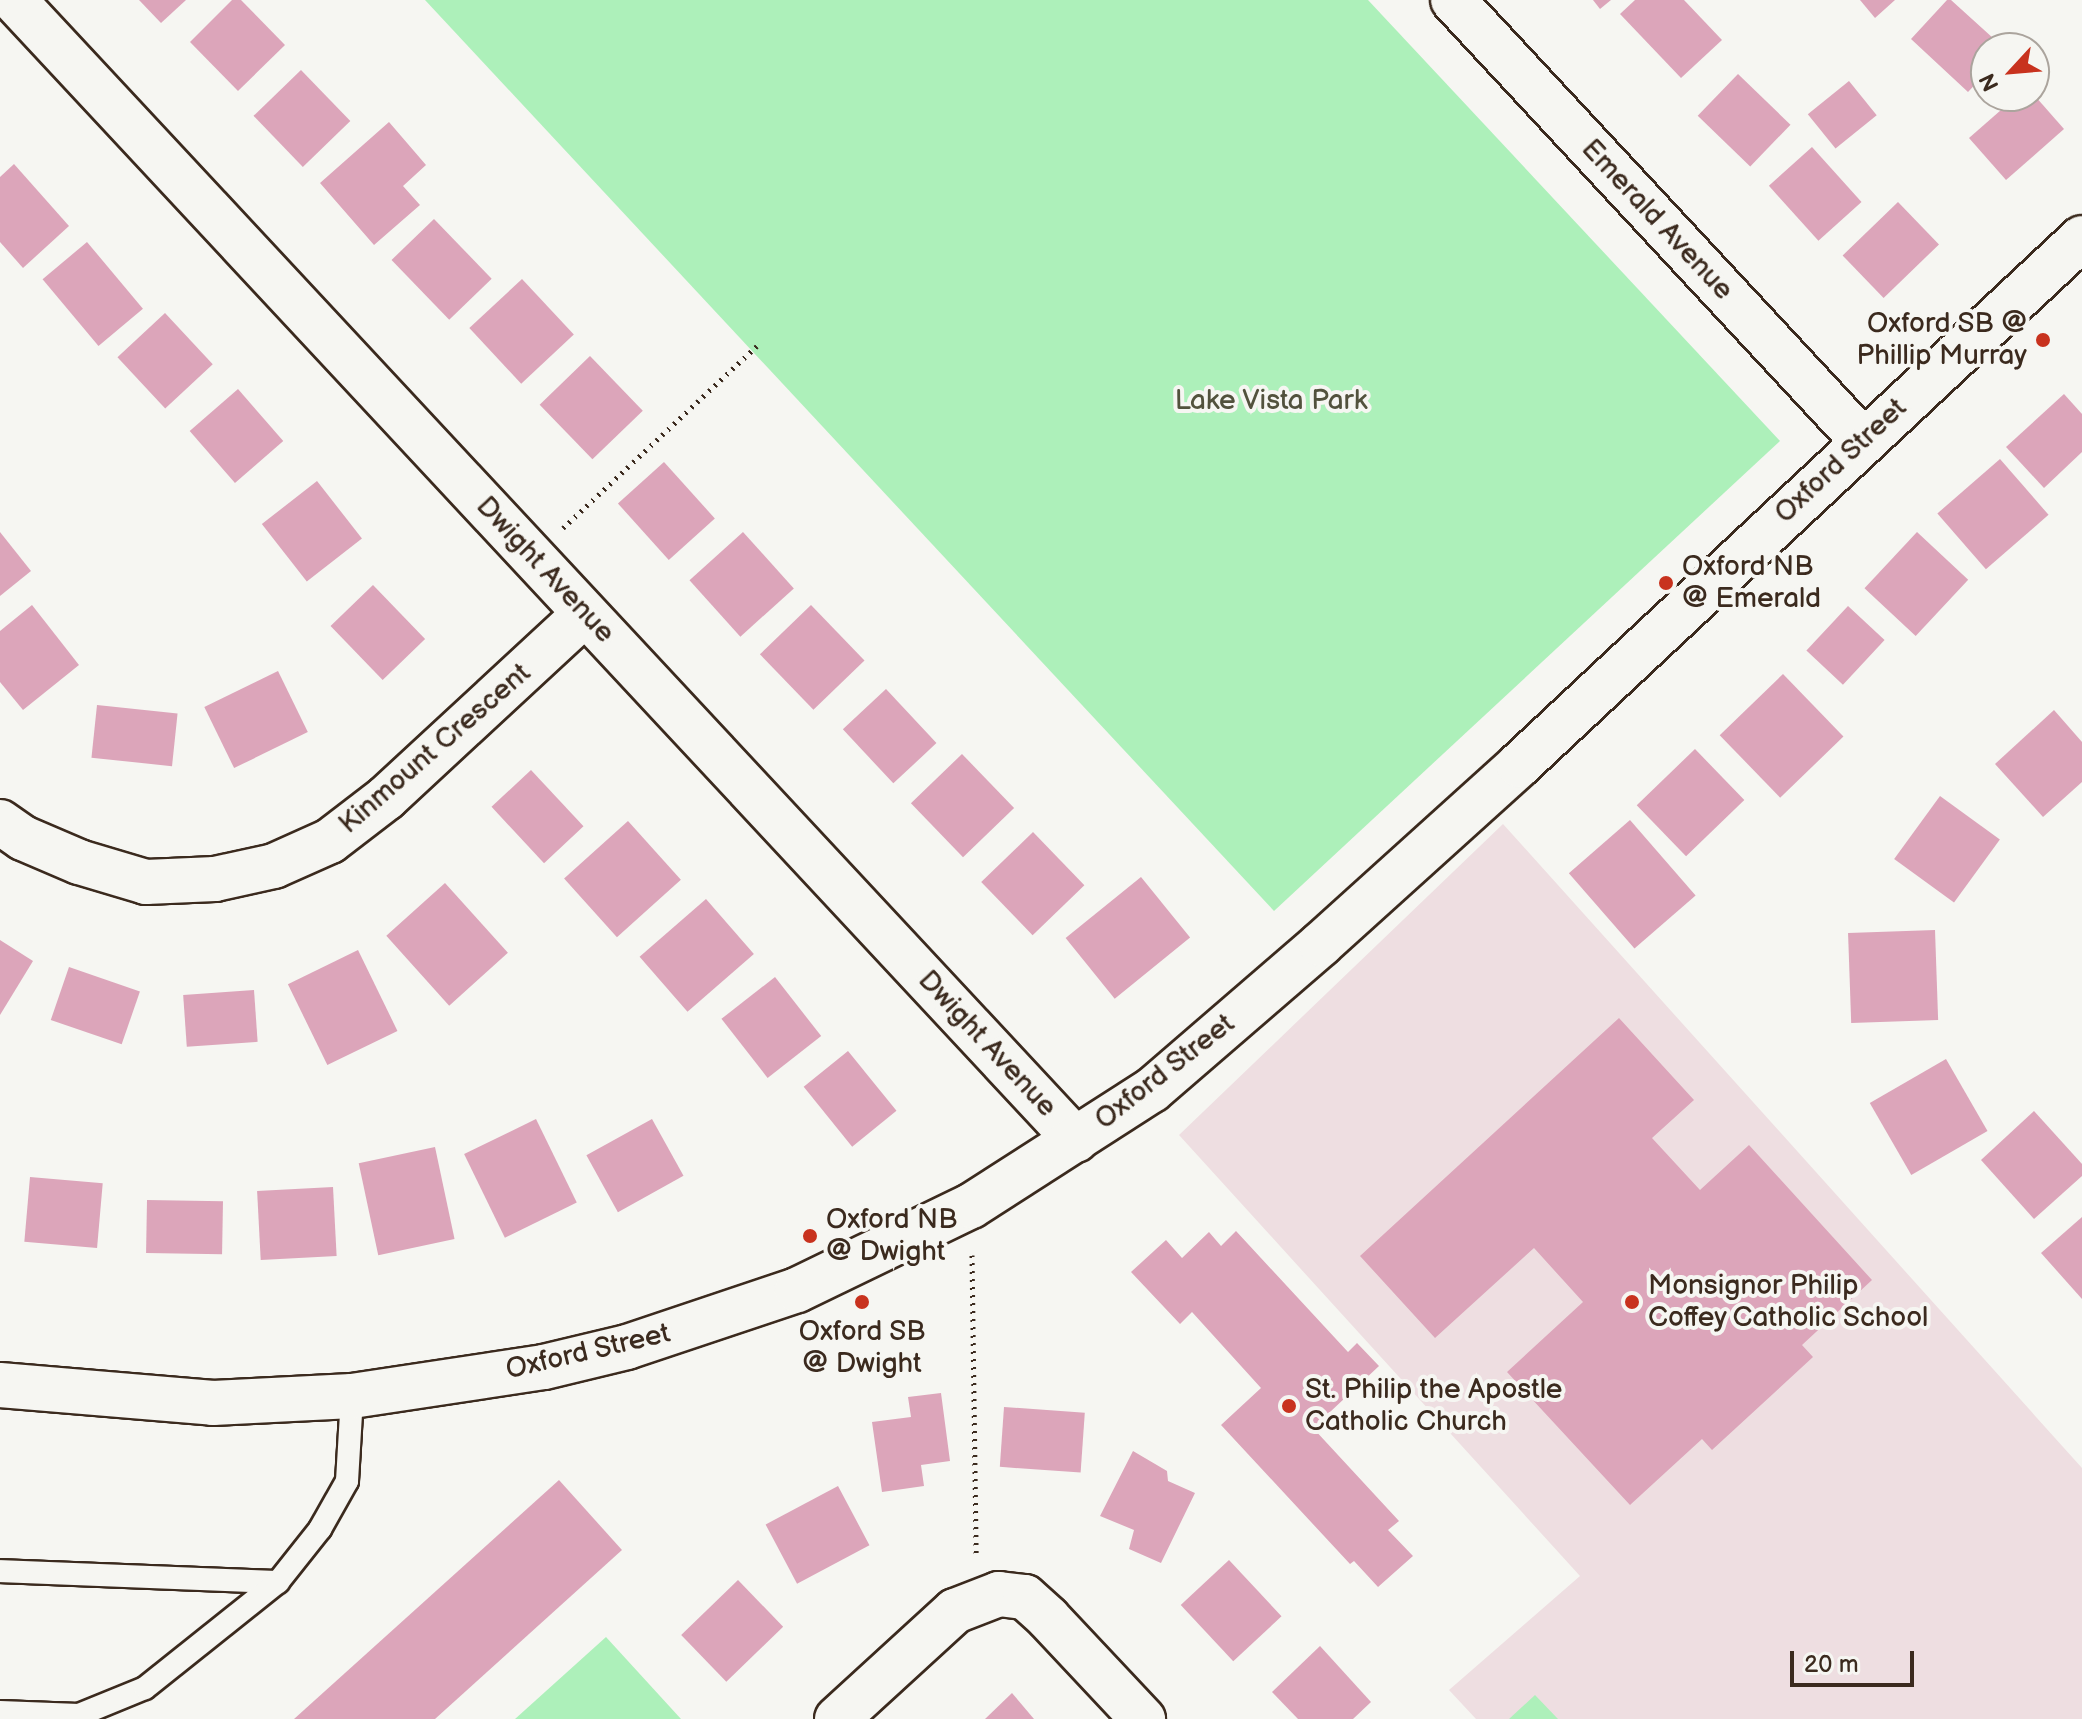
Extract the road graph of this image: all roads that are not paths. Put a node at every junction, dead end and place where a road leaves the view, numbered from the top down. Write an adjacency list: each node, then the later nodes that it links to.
1 (14, 0): 5 (street, Dwight Avenue)
2 (1453, 0): 4 (street, Emerald Avenue)
3 (2082, 238): 4 (street, Oxford Street)
4 (1862, 440): 7 (street, Oxford Street)
5 (585, 614): 6 (street, Kinmount Crescent); 7 (street, Dwight Avenue)
6 (0, 822)
7 (1076, 1140): 9 (street, Oxford Street)
8 (0, 1385): 9 (street, Oxford Street)
9 (352, 1396): 11 (lane)
10 (0, 1571): 11 (lane)
11 (278, 1582): 12 (lane)
12 (0, 1712)
13 (837, 1719): 14 (street)
14 (1143, 1719)

